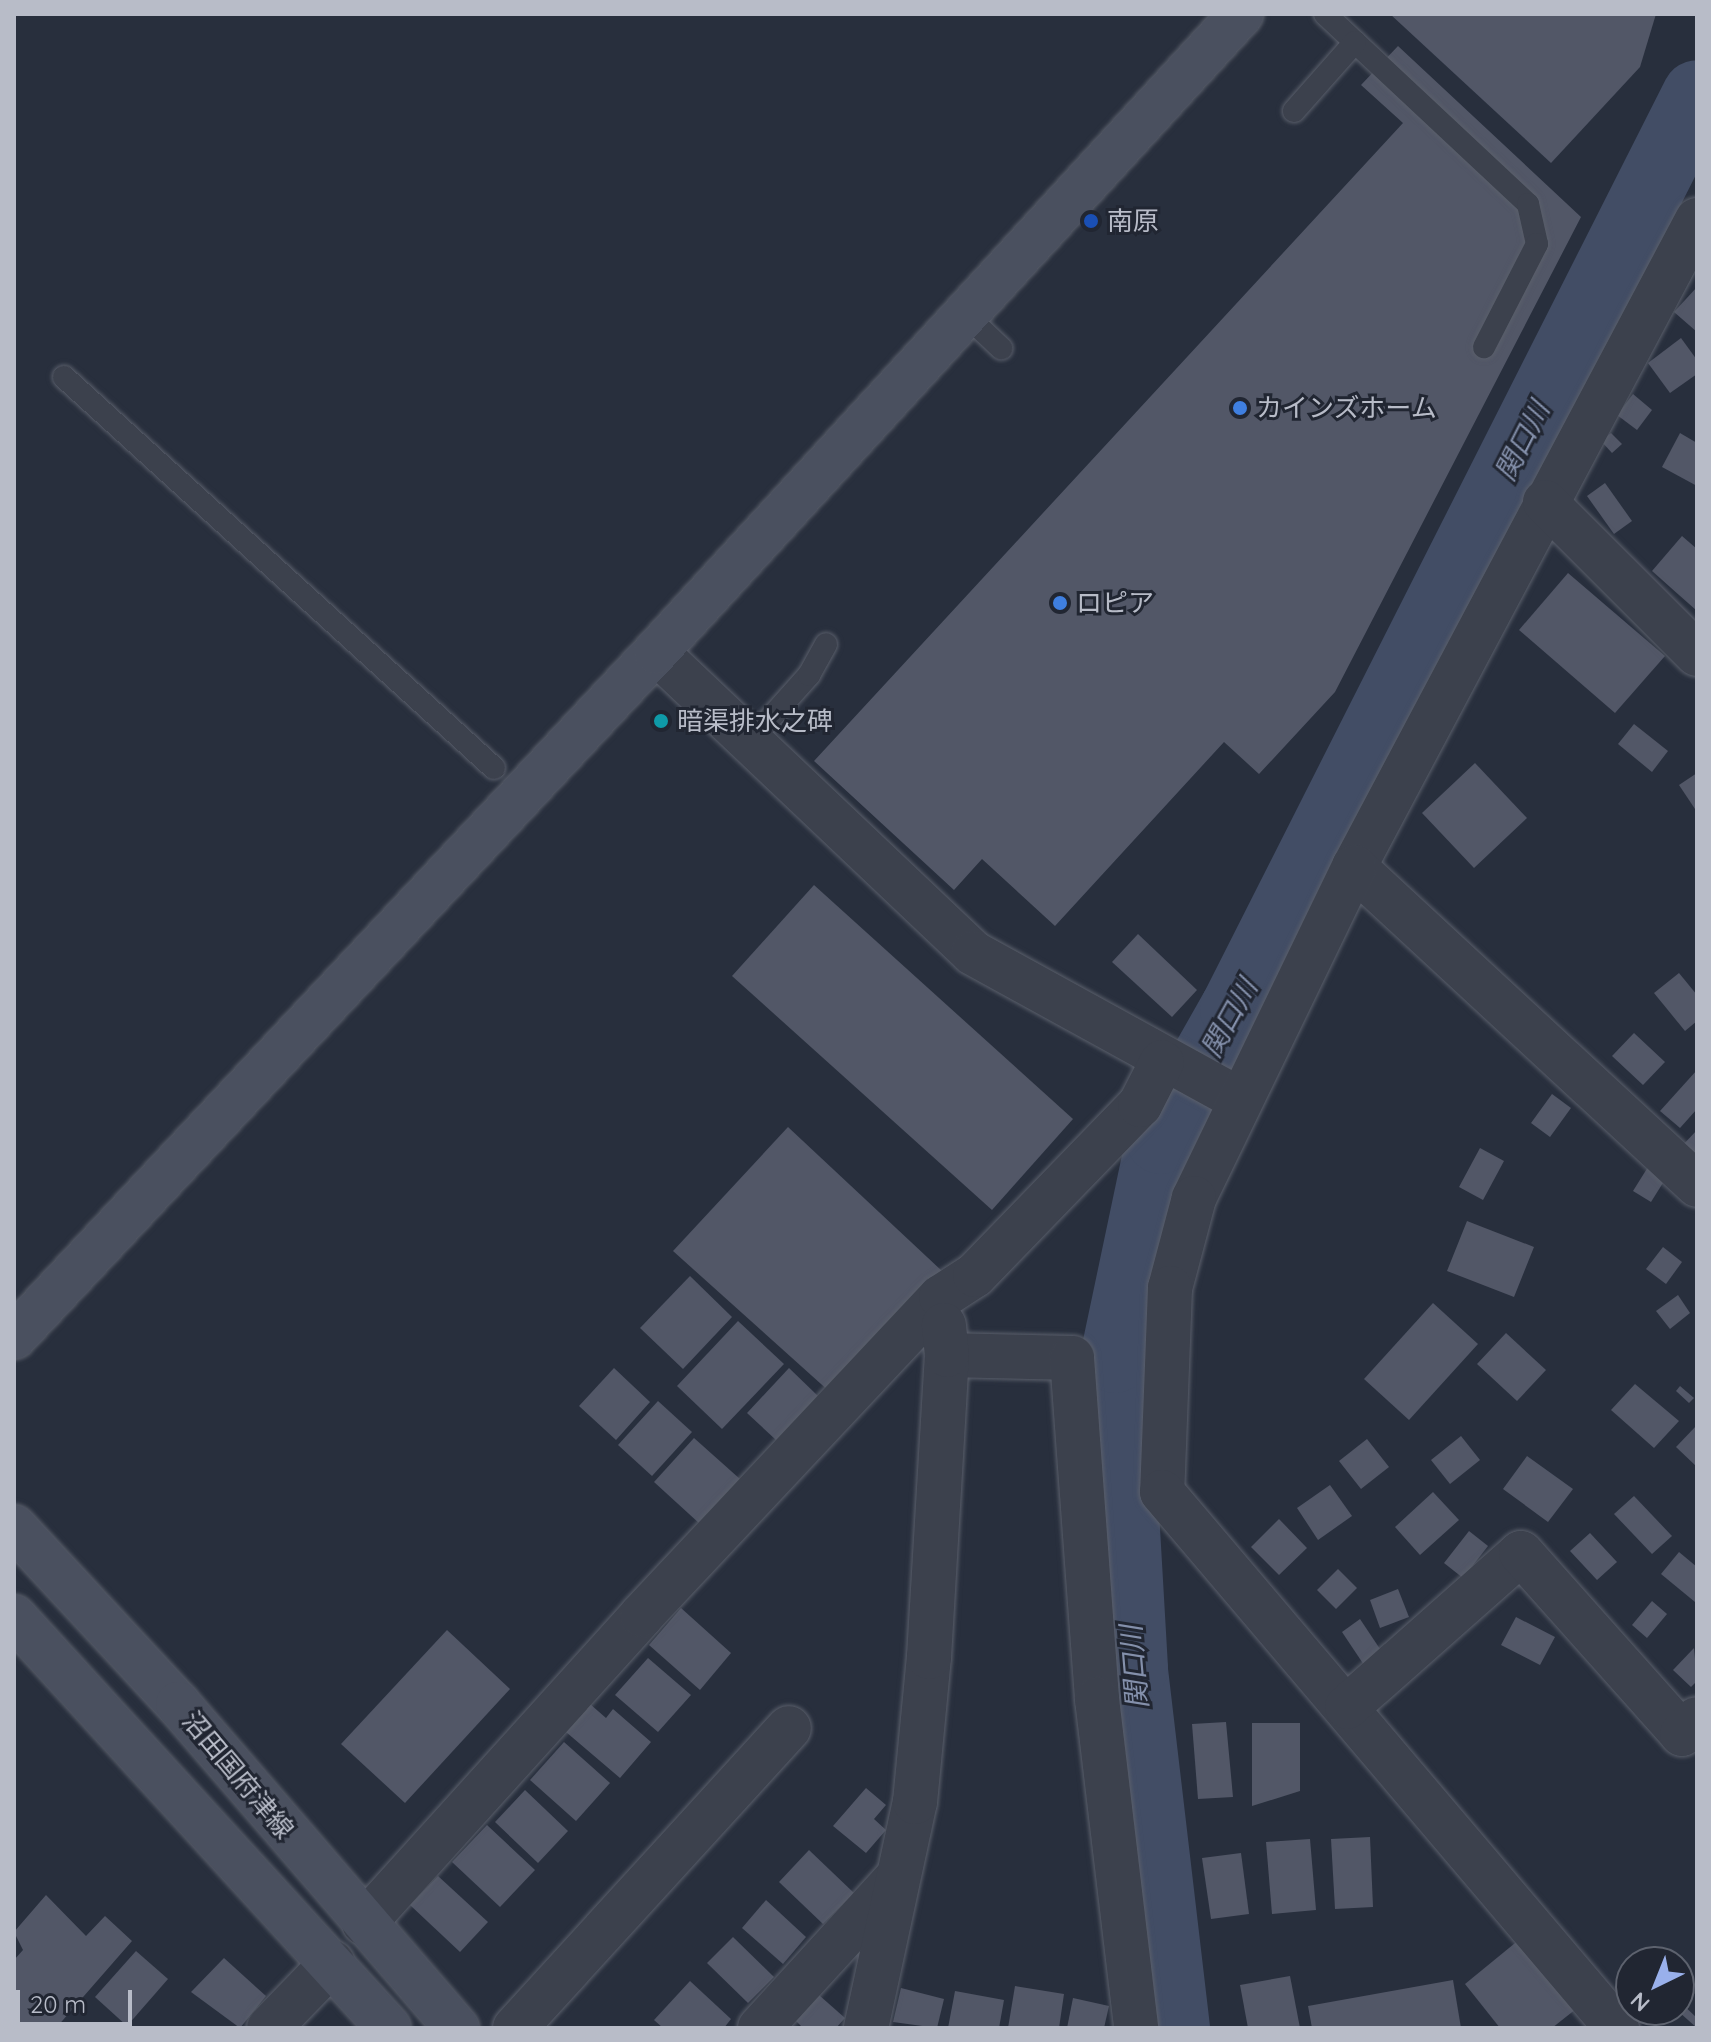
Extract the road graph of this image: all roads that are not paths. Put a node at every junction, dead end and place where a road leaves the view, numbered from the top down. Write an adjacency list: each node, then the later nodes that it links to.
1 (1241, 14): 6 (street)
2 (1325, 14): 3 (lane)
3 (1355, 42): 4 (lane); 7 (lane)
4 (1294, 111)
5 (1697, 220): 10 (street)
6 (965, 314): 8 (lane); 12 (street)
7 (1484, 347)
8 (1001, 348)
9 (64, 377): 15 (lane)
10 (1545, 502): 13 (street); 16 (street)
11 (826, 644): 14 (lane)
12 (656, 652): 14 (street); 21 (street)
13 (1697, 654)
14 (750, 741): 17 (street)
15 (494, 768)
16 (1354, 867): 18 (street); 19 (street)
17 (1162, 1062): 18 (street); 20 (street)
18 (1239, 1099): 25 (street)
19 (1697, 1185)
20 (941, 1297): 22 (street); 29 (street)
21 (14, 1337)
22 (947, 1355): 28 (street); 37 (street)
23 (14, 1527): 29 (street, 沼田国府津線)
24 (14, 1617): 30 (street)
25 (1347, 1707): 26 (street); 38 (street)
26 (1697, 1719)
27 (789, 1728): 34 (street)
28 (897, 1877): 35 (street); 36 (street)
29 (364, 1923): 33 (street, 沼田国府津線)
30 (332, 1963): 31 (street); 32 (street)
31 (269, 2028)
32 (389, 2028)
33 (457, 2028)
34 (515, 2028)
35 (760, 2028)
36 (866, 2028)
37 (1136, 2028)
38 (1617, 2028)

